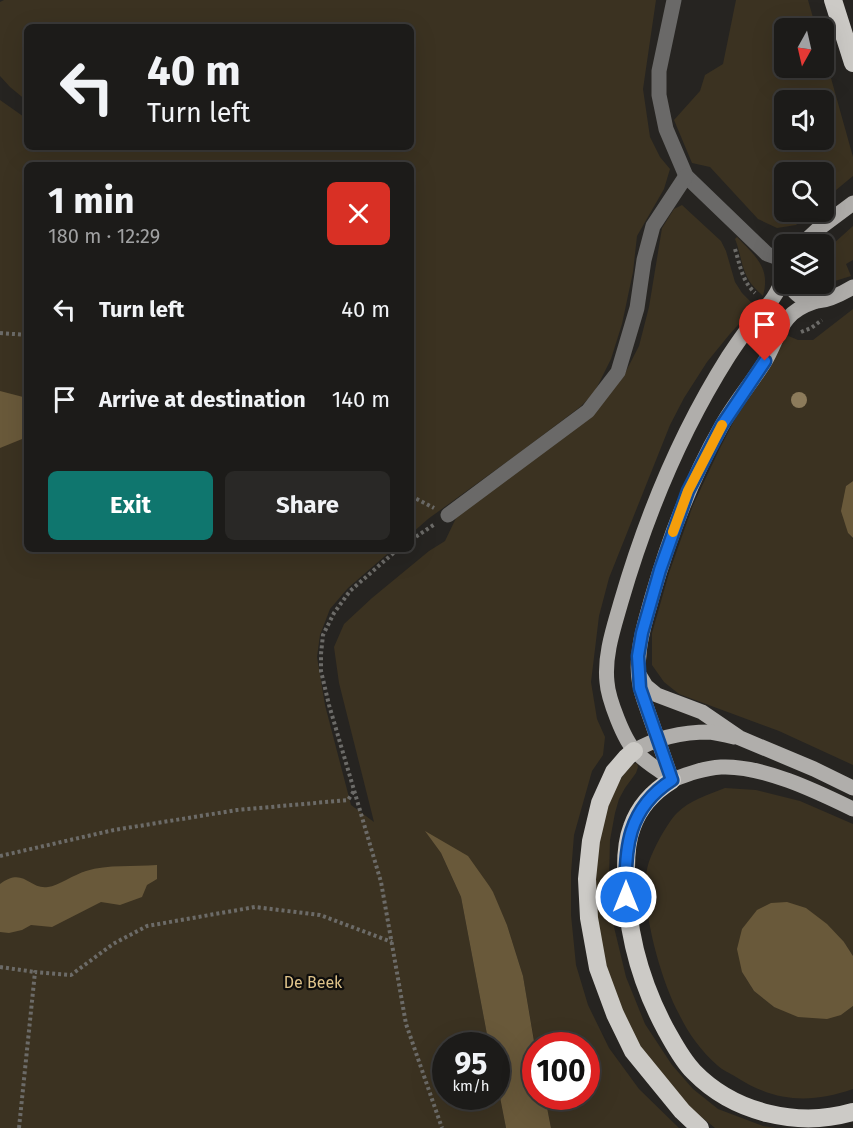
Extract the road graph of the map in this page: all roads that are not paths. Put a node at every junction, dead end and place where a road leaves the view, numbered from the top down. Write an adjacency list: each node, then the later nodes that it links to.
1 (674, 0): 4 (street)
2 (832, 0): 3 (highway)
3 (853, 63)
4 (686, 176): 7 (street); 12 (street)
5 (853, 203): 6 (main road)
6 (814, 234)
7 (774, 256)
8 (853, 287): 11 (main road)
9 (776, 294): 16 (main road)
10 (797, 294): 11 (main road)
11 (814, 302): 13 (main road)
12 (448, 515)
13 (639, 674): 14 (main road); 15 (main road)
14 (740, 738): 15 (main road); 18 (main road)
15 (658, 740): 16 (main road); 17 (main road)
16 (634, 752): 17 (main road); 21 (highway)
17 (672, 780): 19 (main road); 20 (highway)
18 (853, 788)
19 (853, 809)
20 (853, 1112)
21 (700, 1128)

